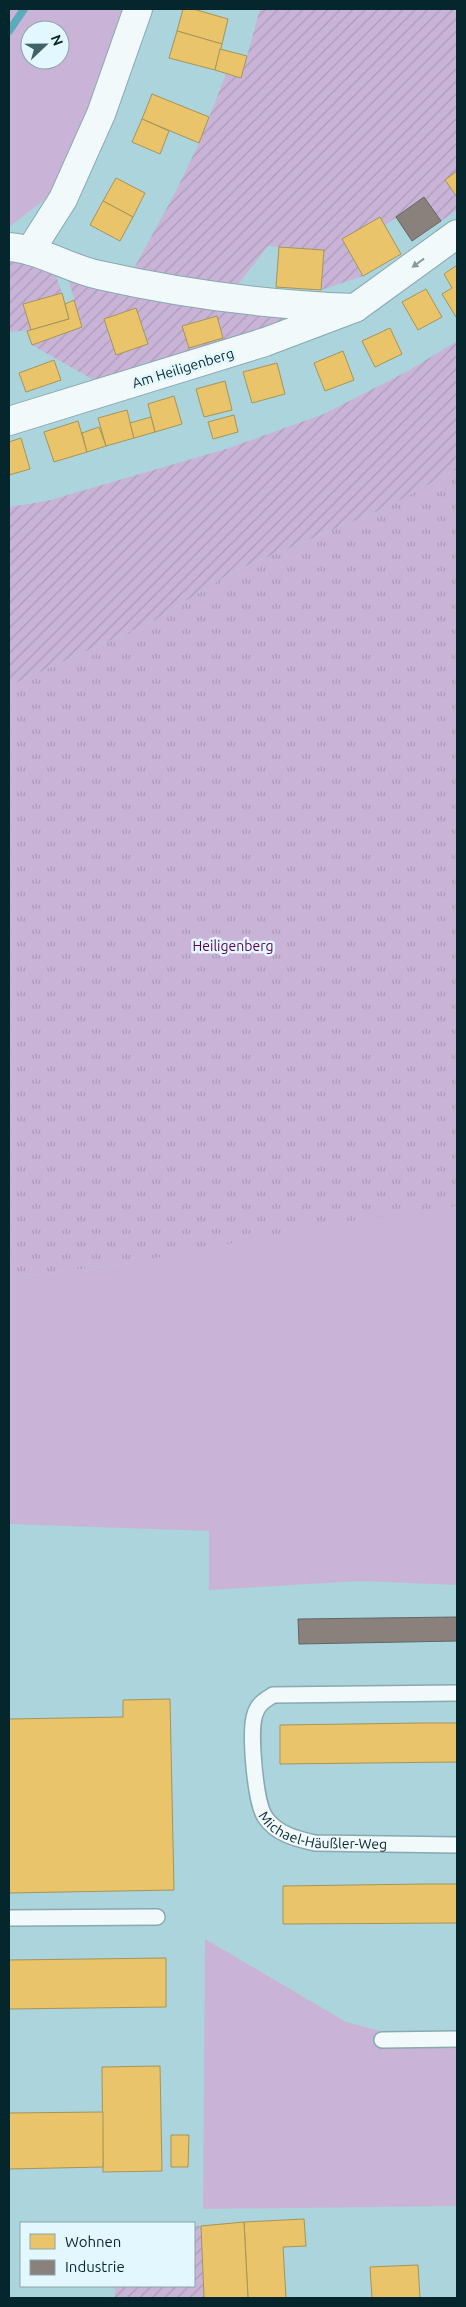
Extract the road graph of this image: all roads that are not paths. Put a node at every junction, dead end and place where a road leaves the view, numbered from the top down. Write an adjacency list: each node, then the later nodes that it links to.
1 (138, 9): 3 (street)
2 (457, 234): 4 (street, Am Heiligenberg, one-way to 4)
3 (19, 249): 4 (street)
4 (355, 308): 5 (street, Am Heiligenberg)
5 (9, 421)
6 (457, 1693): 7 (lane, Michael-Häußler-Weg)
7 (457, 1845)
8 (157, 1917): 9 (lane)
9 (9, 1918)
10 (457, 2039): 11 (lane)
11 (382, 2040)

